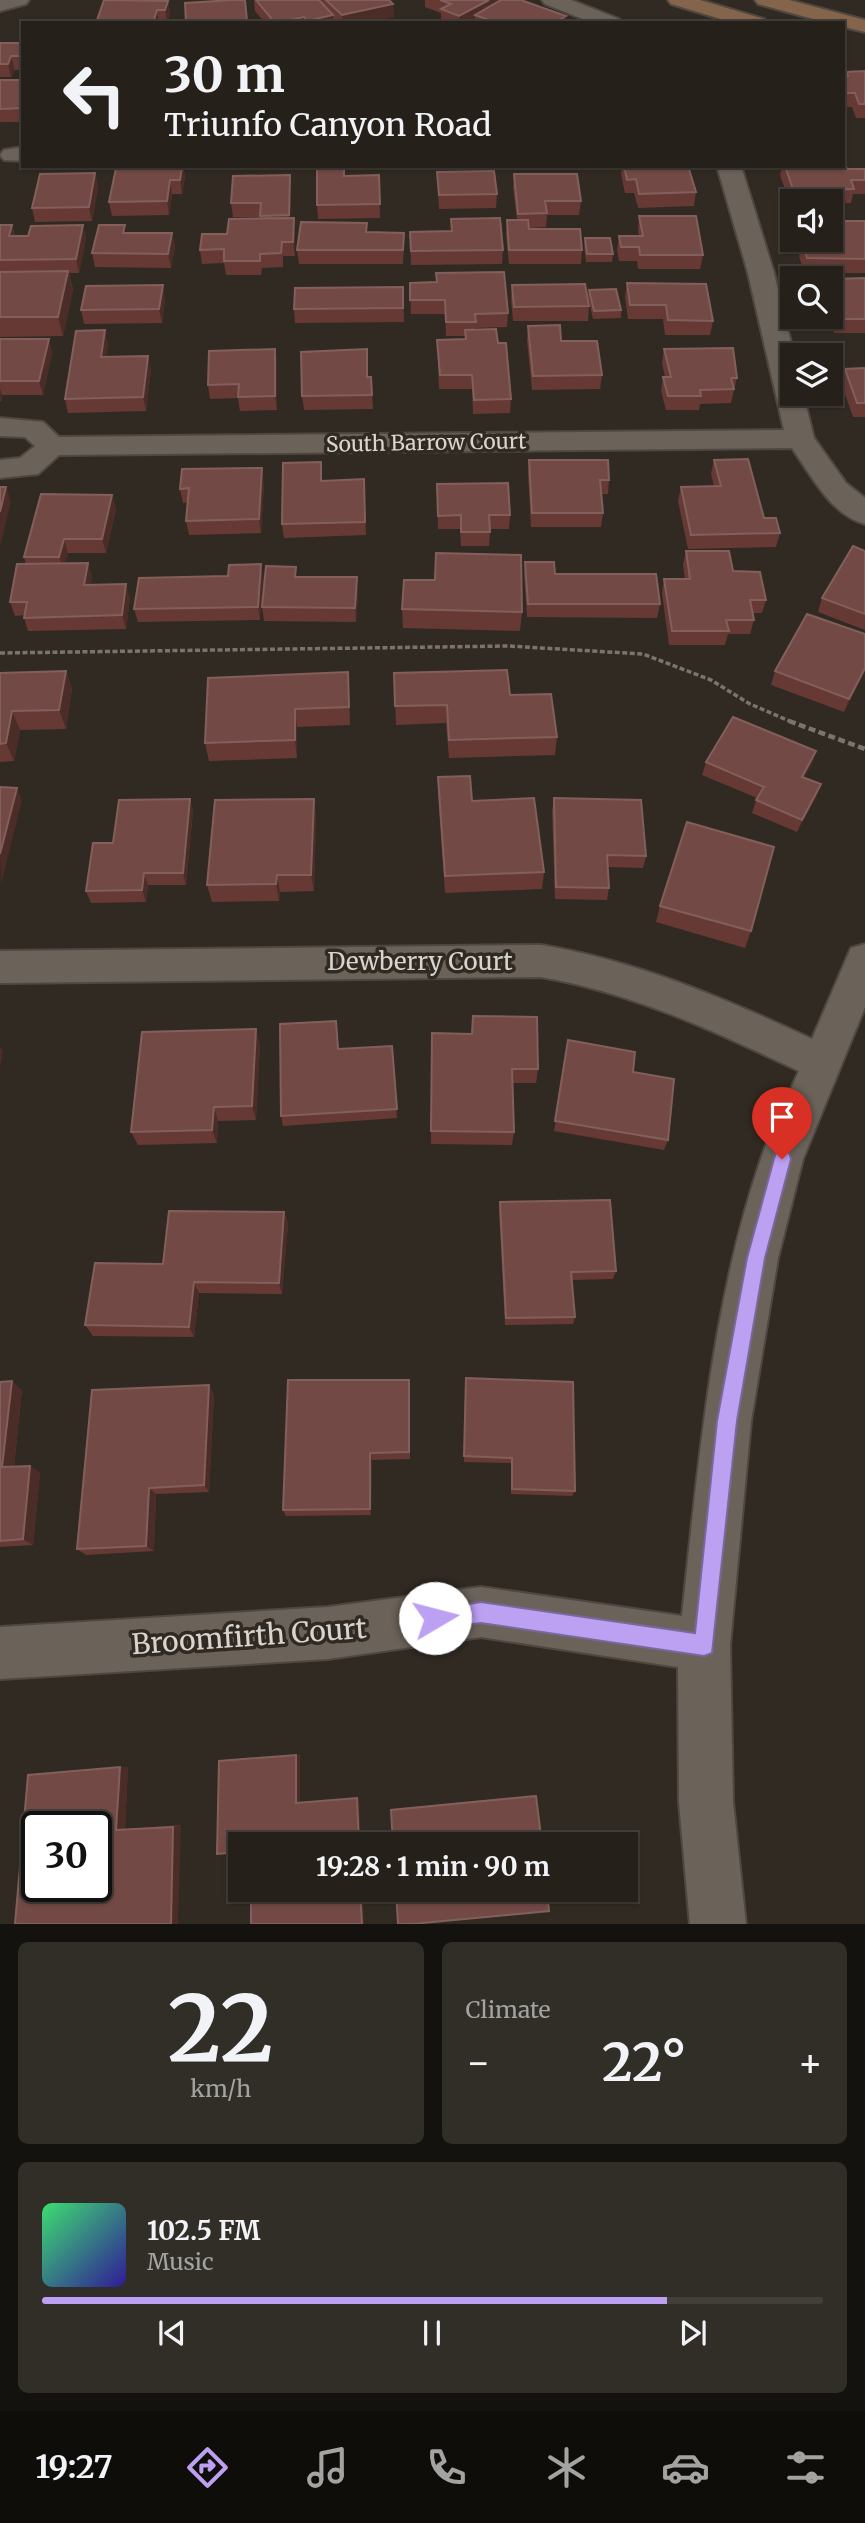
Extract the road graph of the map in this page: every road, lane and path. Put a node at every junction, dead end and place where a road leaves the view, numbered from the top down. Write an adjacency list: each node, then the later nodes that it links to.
1 (19, 0): 5 (street)
2 (552, 0): 6 (street)
3 (678, 0): 7 (main road)
4 (765, 0): 8 (main road)
5 (0, 5)
6 (607, 21)
7 (750, 21)
8 (865, 26)
9 (730, 168): 11 (street)
10 (0, 427): 12 (street)
11 (800, 439): 12 (street, South Barrow Court); 14 (street)
12 (52, 446): 13 (street)
13 (0, 469)
14 (865, 514)
15 (0, 653): 16 (path)
16 (865, 749)
17 (865, 960): 19 (street)
18 (0, 967): 19 (street, Dewberry Court)
19 (821, 1062): 20 (street)
20 (704, 1645): 21 (street, Broomfirth Court); 22 (street)
21 (0, 1653)
22 (718, 1924)

